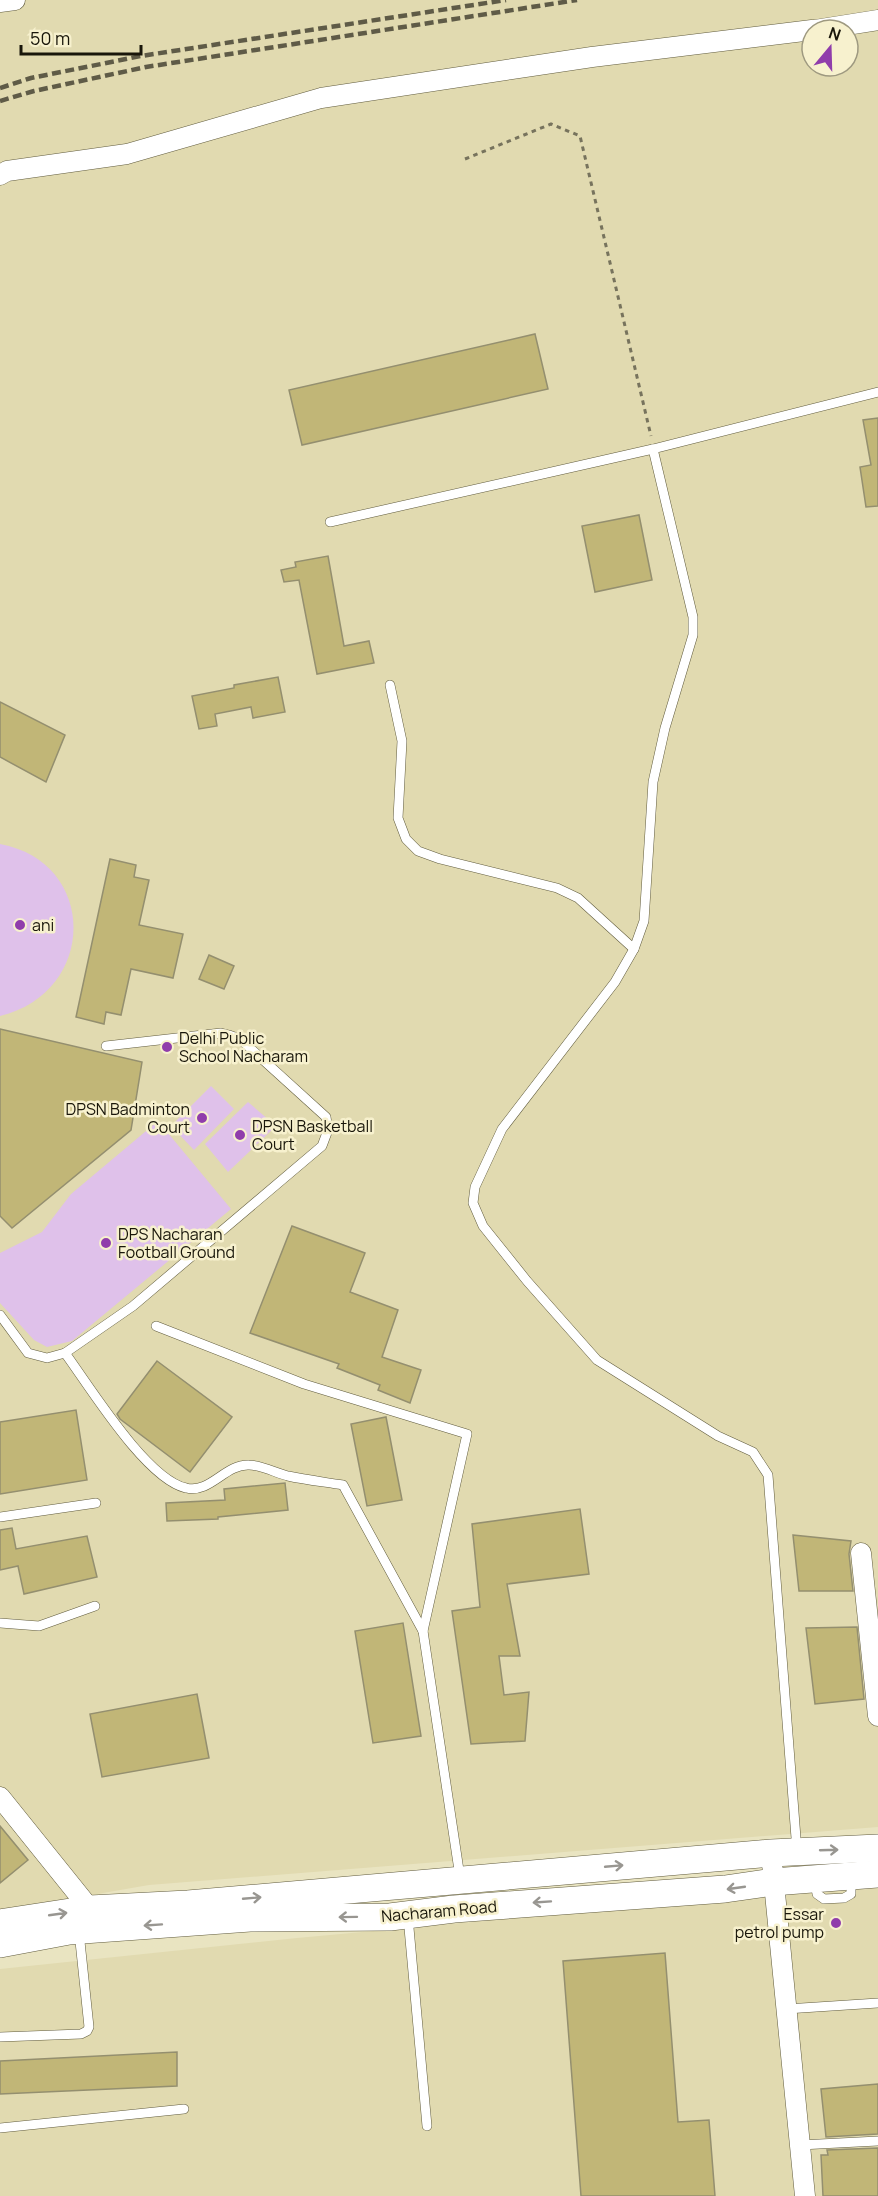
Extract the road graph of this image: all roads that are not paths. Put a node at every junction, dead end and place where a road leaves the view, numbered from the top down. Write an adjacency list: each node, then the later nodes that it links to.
1 (15, 0): 2 (street)
2 (0, 2)
3 (878, 20): 4 (street)
4 (860, 23)
5 (800, 32): 6 (street)
6 (0, 175)
7 (878, 392): 8 (lane)
8 (654, 448): 9 (lane); 11 (lane)
9 (330, 522)
10 (390, 685): 11 (lane)
11 (634, 949): 25 (lane)
12 (106, 1046): 15 (lane)
13 (0, 1315): 15 (lane)
14 (156, 1326): 21 (lane)
15 (65, 1353): 21 (lane)
16 (96, 1503): 17 (lane)
17 (0, 1517)
18 (861, 1553): 22 (street)
19 (95, 1606): 20 (lane)
20 (0, 1623)
21 (423, 1631): 27 (lane)
22 (878, 1716)
23 (0, 1797): 31 (street)
24 (878, 1848): 25 (main road, Nacharam Road, one-way to 24)
25 (784, 1852): 27 (main road, Nacharam Road, one-way to 25); 28 (street)
26 (878, 1874): 28 (main road, Nacharam Road)
27 (460, 1879): 31 (main road, Nacharam Road, one-way to 27)
28 (773, 1882): 29 (main road, Nacharam Road, one-way to 29); 34 (street)
29 (407, 1915): 31 (main road, Nacharam Road, one-way to 31); 37 (lane)
30 (0, 1923): 31 (main road, Nacharam Road, one-way to 31)
31 (87, 1923): 32 (main road, Nacharam Road); 35 (lane)
32 (0, 1944)
33 (878, 2003): 34 (lane)
34 (786, 2009): 40 (street)
35 (0, 2037)
36 (184, 2109): 38 (lane)
37 (427, 2126)
38 (0, 2128)
39 (878, 2141): 40 (lane)
40 (800, 2145): 41 (street)
41 (805, 2196)

